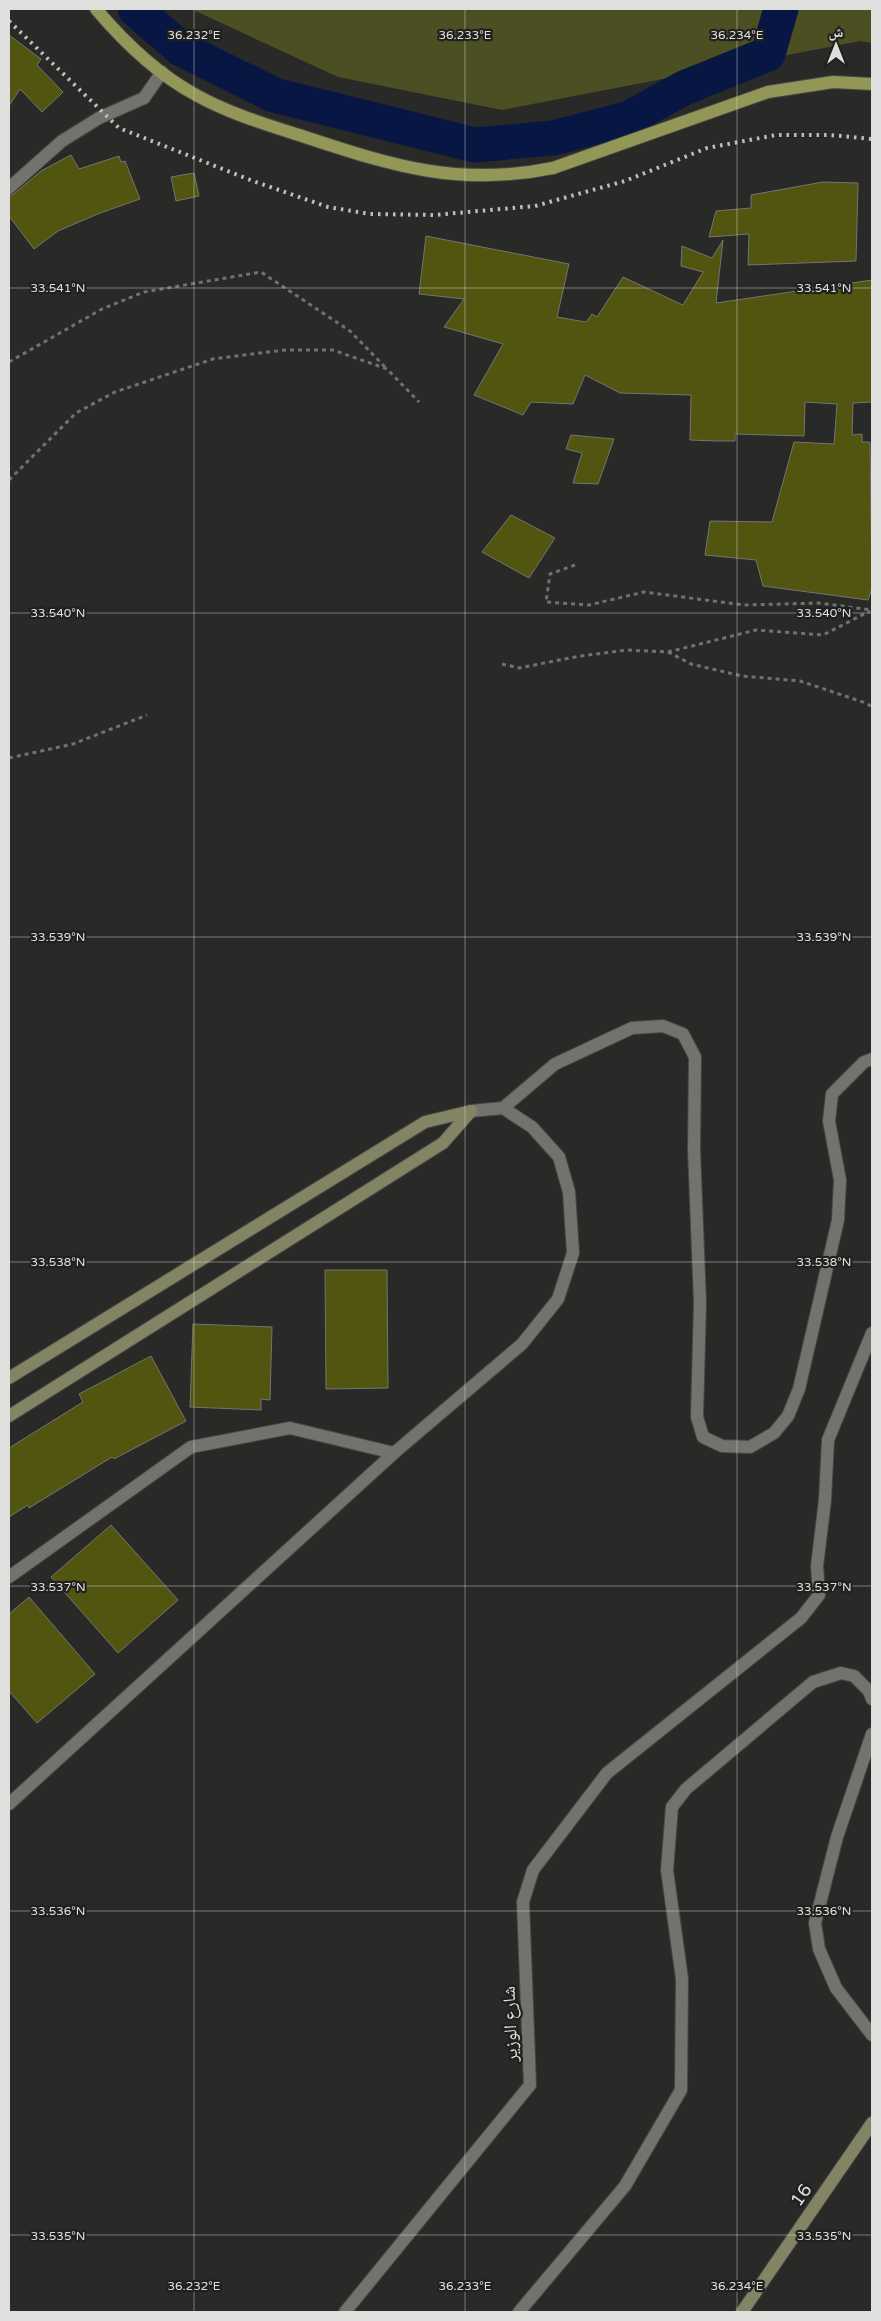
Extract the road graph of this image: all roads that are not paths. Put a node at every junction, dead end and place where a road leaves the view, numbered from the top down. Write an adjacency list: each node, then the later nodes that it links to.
1 (96, 9): 2 (main road)
2 (162, 72): 3 (main road); 4 (street)
3 (872, 84)
4 (9, 188)
5 (872, 1059): 6 (street)
6 (503, 1108): 7 (street); 11 (street)
7 (470, 1111): 9 (street); 10 (street)
8 (872, 1333): 20 (street, شارع الوزير)
9 (9, 1378)
10 (9, 1416)
11 (394, 1453): 12 (street); 15 (street)
12 (9, 1577)
13 (872, 1699): 21 (street)
14 (872, 1734): 16 (street)
15 (9, 1804)
16 (872, 2034)
17 (872, 2123): 19 (street, 16)
18 (872, 2141): 19 (street)
19 (858, 2144): 22 (street, 16)
20 (345, 2312)
21 (519, 2312)
22 (742, 2312)

